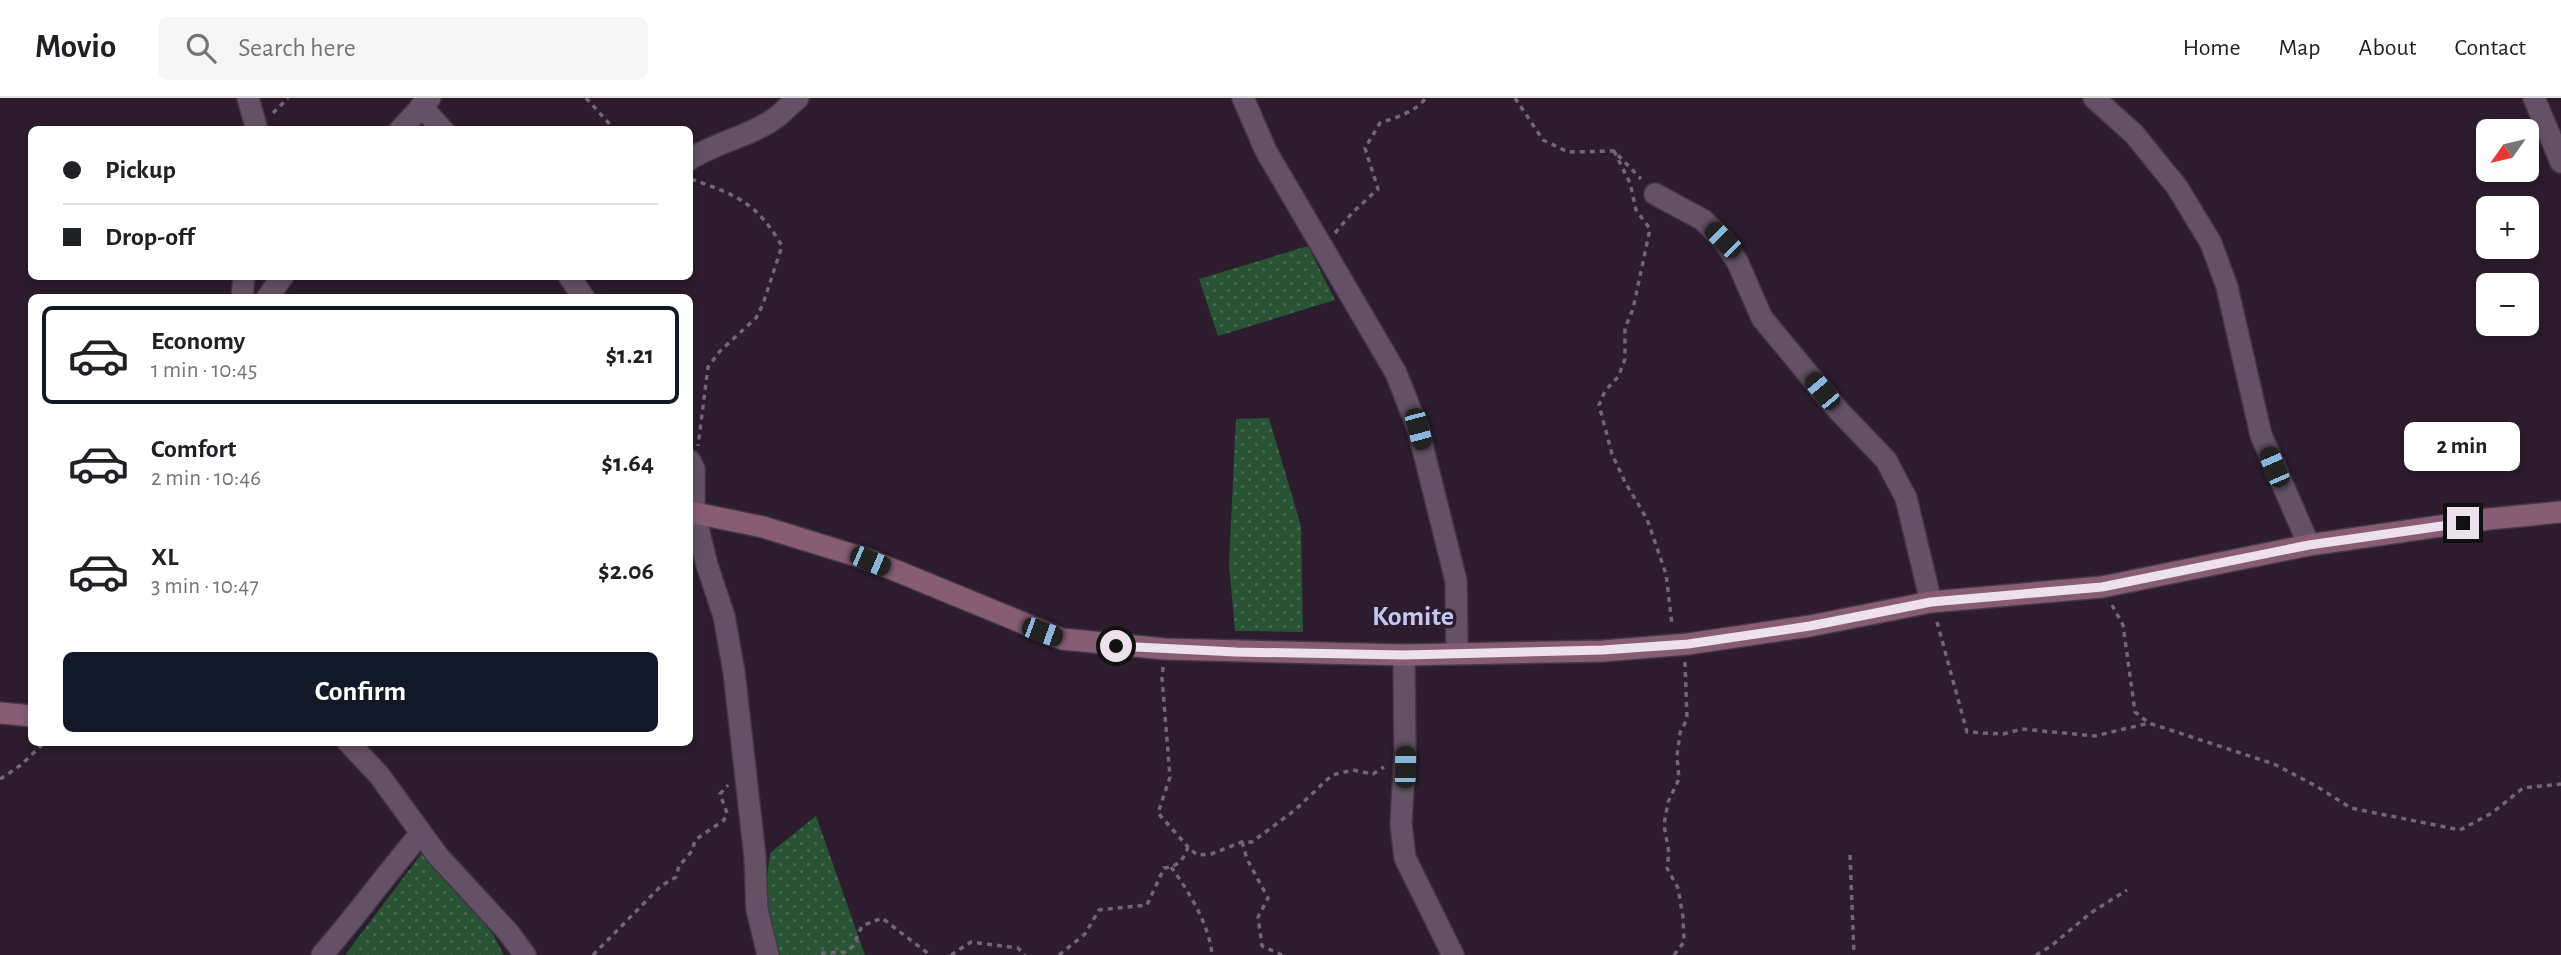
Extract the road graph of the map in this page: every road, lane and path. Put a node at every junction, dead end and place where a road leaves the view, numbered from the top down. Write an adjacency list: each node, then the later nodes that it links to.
1 (248, 98): 10 (street)
2 (586, 98): 13 (path)
3 (798, 98): 15 (street)
4 (1243, 98): 19 (street)
5 (1426, 98): 19 (path)
6 (1516, 98): 14 (path)
7 (2094, 98): 24 (street)
8 (2534, 98): 16 (street)
9 (426, 102): 11 (street); 12 (street)
10 (256, 126)
11 (404, 126)
12 (441, 126)
13 (611, 126)
14 (1614, 151): 18 (path); 27 (path)
15 (693, 157)
16 (2561, 162)
17 (693, 179): 20 (path)
18 (1655, 194): 26 (street)
19 (1323, 248): 29 (street)
20 (693, 459)
21 (693, 512): 28 (street)
22 (2561, 512): 24 (street)
23 (693, 516): 37 (street)
24 (2309, 545): 25 (street)
25 (2102, 587): 26 (street); 33 (path)
26 (1931, 602): 27 (street); 33 (path)
27 (1681, 645): 29 (street); 58 (path)
28 (1166, 649): 30 (street); 42 (path)
29 (1457, 652): 30 (street)
30 (1404, 655): 36 (street)
31 (0, 713): 32 (street)
32 (28, 716)
33 (2149, 723): 39 (path)
34 (41, 746): 38 (path)
35 (352, 746): 40 (street)
36 (1405, 751): 41 (path); 57 (street)
37 (744, 769): 46 (street); 49 (path)
38 (0, 779)
39 (2561, 785)
40 (421, 833): 47 (street); 48 (street)
41 (1242, 842): 42 (path); 56 (path)
42 (1188, 847): 44 (path)
43 (1850, 855): 59 (path)
44 (1171, 867): 54 (path); 55 (path)
45 (2127, 890): 60 (path)
46 (764, 953)
47 (322, 955)
48 (525, 955)
49 (593, 955)
50 (822, 955): 51 (path)
51 (930, 955)
52 (951, 955): 53 (path)
53 (1025, 955)
54 (1059, 955)
55 (1212, 955)
56 (1282, 955)
57 (1453, 955)
58 (1674, 955)
59 (1854, 955)
60 (2036, 955)

